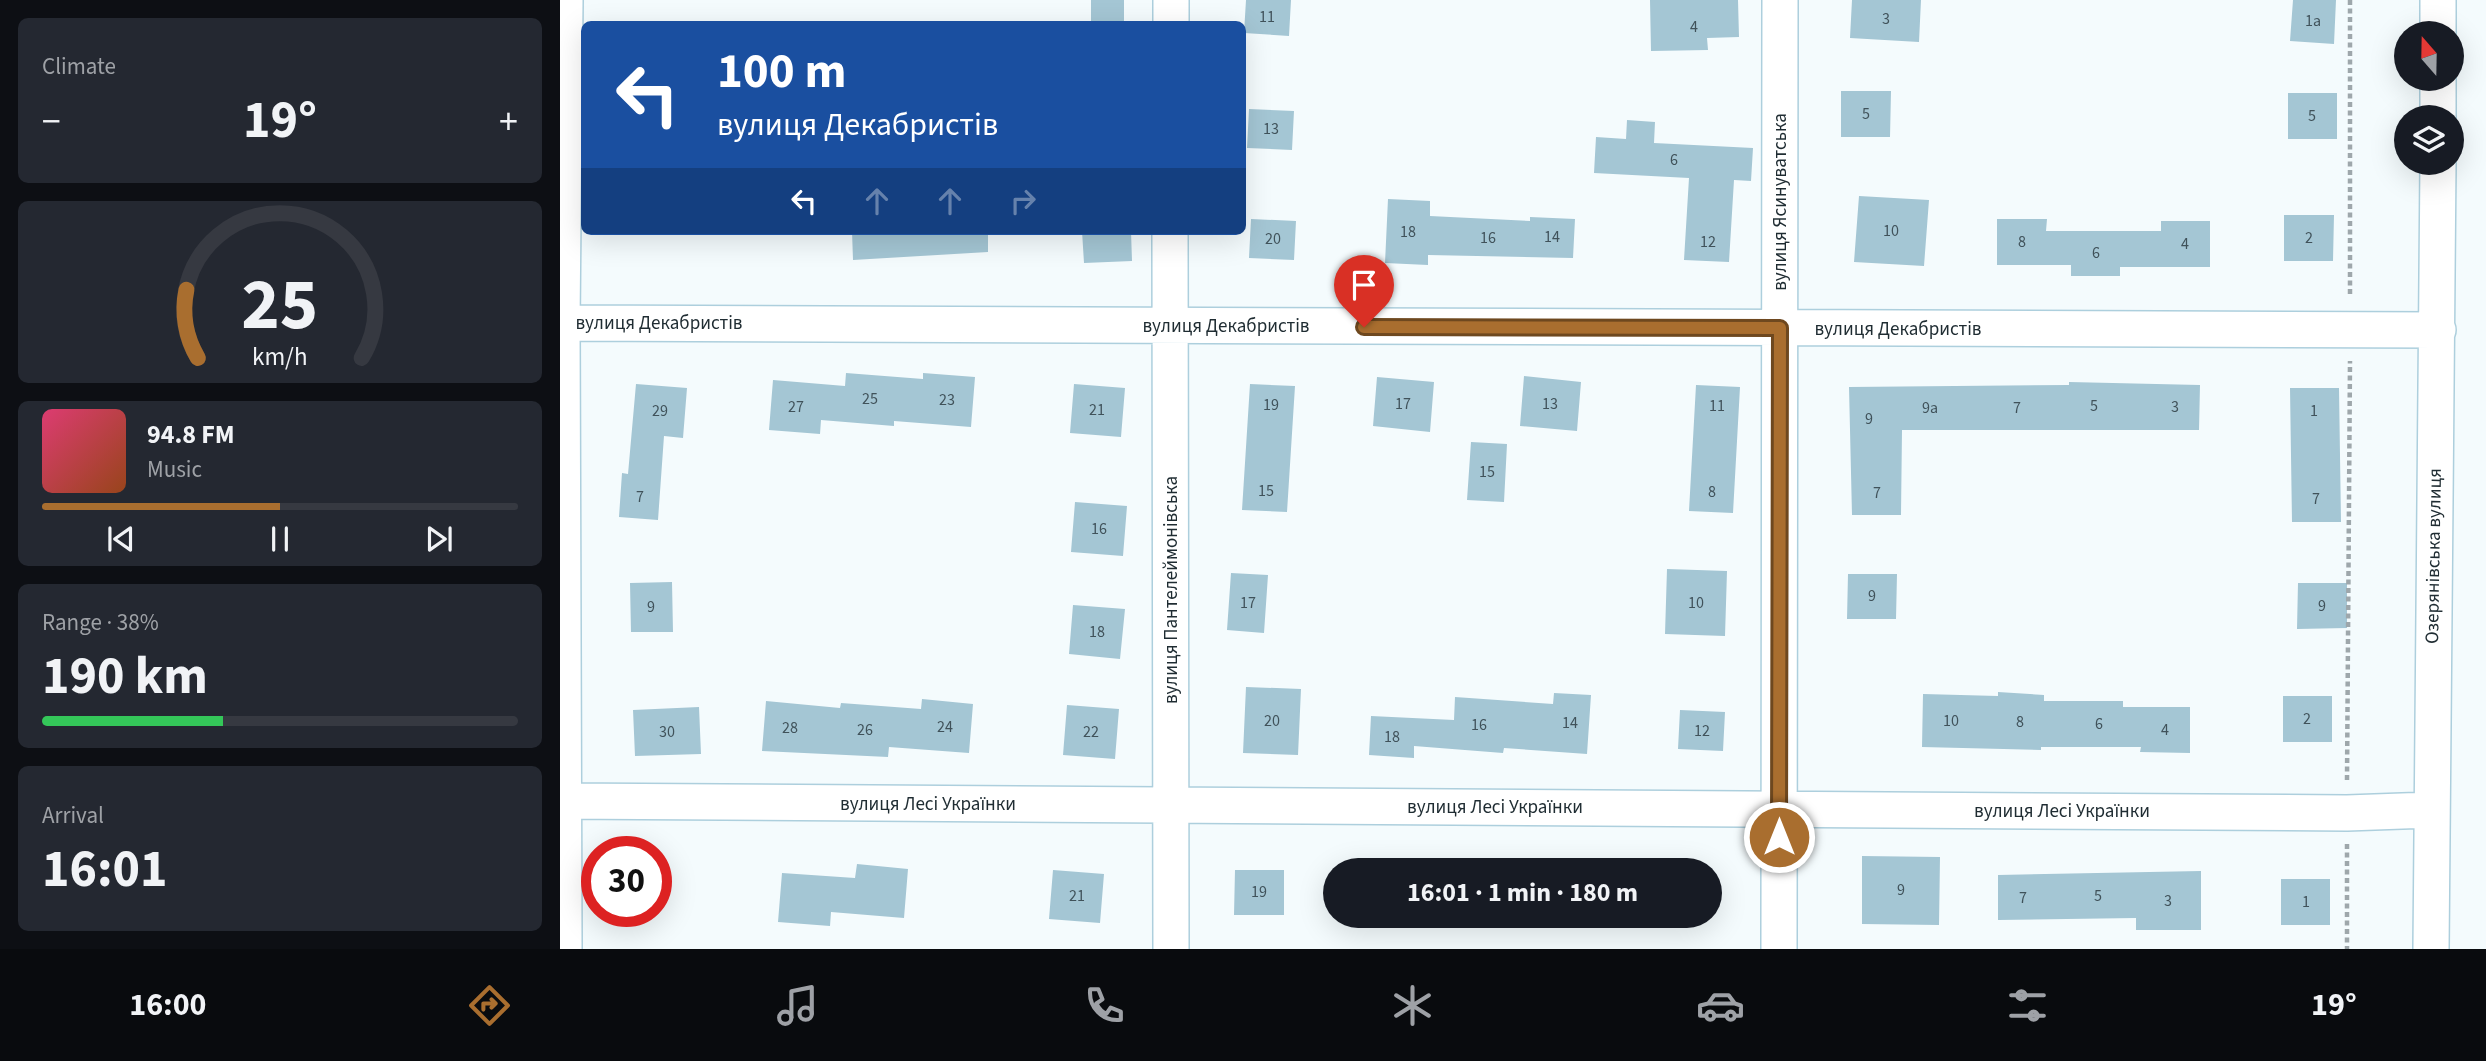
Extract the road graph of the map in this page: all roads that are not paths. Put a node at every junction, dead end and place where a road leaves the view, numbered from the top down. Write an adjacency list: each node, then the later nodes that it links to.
1 (565, 0): 9 (street)
2 (1171, 0): 5 (street)
3 (1780, 0): 11 (street, вулиця Ясинуватська)
4 (2438, 0): 6 (street)
5 (1171, 21)
6 (2438, 21)
7 (2438, 175): 12 (street, Озерянівська вулиця)
8 (1170, 235): 10 (street, вулиця Пантелеймонівська)
9 (561, 323): 10 (street, вулиця Декабристів); 13 (street)
10 (1170, 326): 11 (street, вулиця Декабристів); 14 (street, вулиця Пантелеймонівська)
11 (1780, 328): 12 (street, вулиця Декабристів); 15 (street, вулиця Ясинуватська)
12 (2438, 330): 16 (street, Озерянівська вулиця)
13 (562, 802): 14 (street, вулиця Лесі Українки); 17 (street)
14 (1171, 805): 15 (street, вулиця Лесі Українки); 18 (street, вулиця Пантелеймонівська)
15 (1779, 809): 16 (street, вулиця Лесі Українки); 19 (street, вулиця Ясинуватська)
16 (2430, 810): 20 (street, Озерянівська вулиця)
17 (564, 949)
18 (1171, 949)
19 (1779, 949)
20 (2431, 949)

